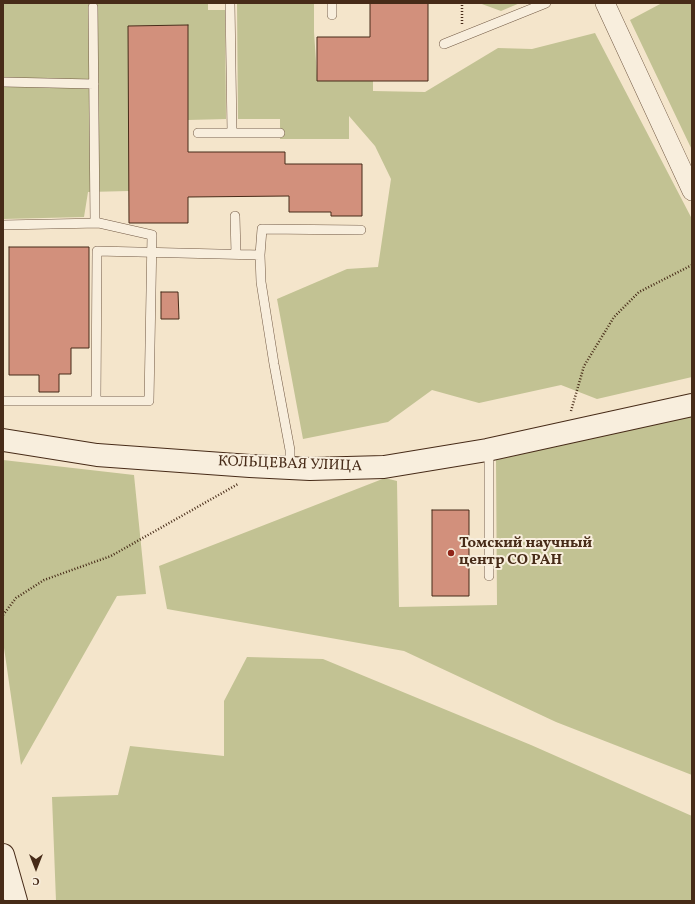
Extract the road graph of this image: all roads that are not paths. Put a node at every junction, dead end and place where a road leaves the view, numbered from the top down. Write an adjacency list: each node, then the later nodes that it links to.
1 (230, 3): 11 (lane)
2 (332, 3): 6 (lane)
3 (546, 3): 7 (lane)
4 (605, 3): 13 (street)
5 (93, 7): 9 (lane)
6 (332, 15)
7 (444, 44)
8 (3, 82): 9 (lane)
9 (94, 84): 15 (lane)
10 (198, 133): 11 (lane)
11 (232, 133): 12 (lane)
12 (280, 133)
13 (692, 191)
14 (235, 216): 19 (lane)
15 (96, 223): 16 (lane); 18 (lane)
16 (3, 225)
17 (361, 230): 20 (lane)
18 (152, 252): 19 (lane); 22 (lane); 22 (lane)
19 (236, 254): 20 (lane)
20 (260, 255): 26 (lane)
21 (3, 401): 22 (lane)
22 (96, 401)
23 (692, 405): 25 (street, КОЛЬЦЕВАЯ УЛИЦА)
24 (3, 440): 26 (street, КОЛЬЦЕВАЯ УЛИЦА)
25 (488, 450): 26 (street, КОЛЬЦЕВАЯ УЛИЦА); 27 (lane)
26 (290, 468)
27 (489, 576)
28 (3, 855): 29 (street)
29 (16, 901)

